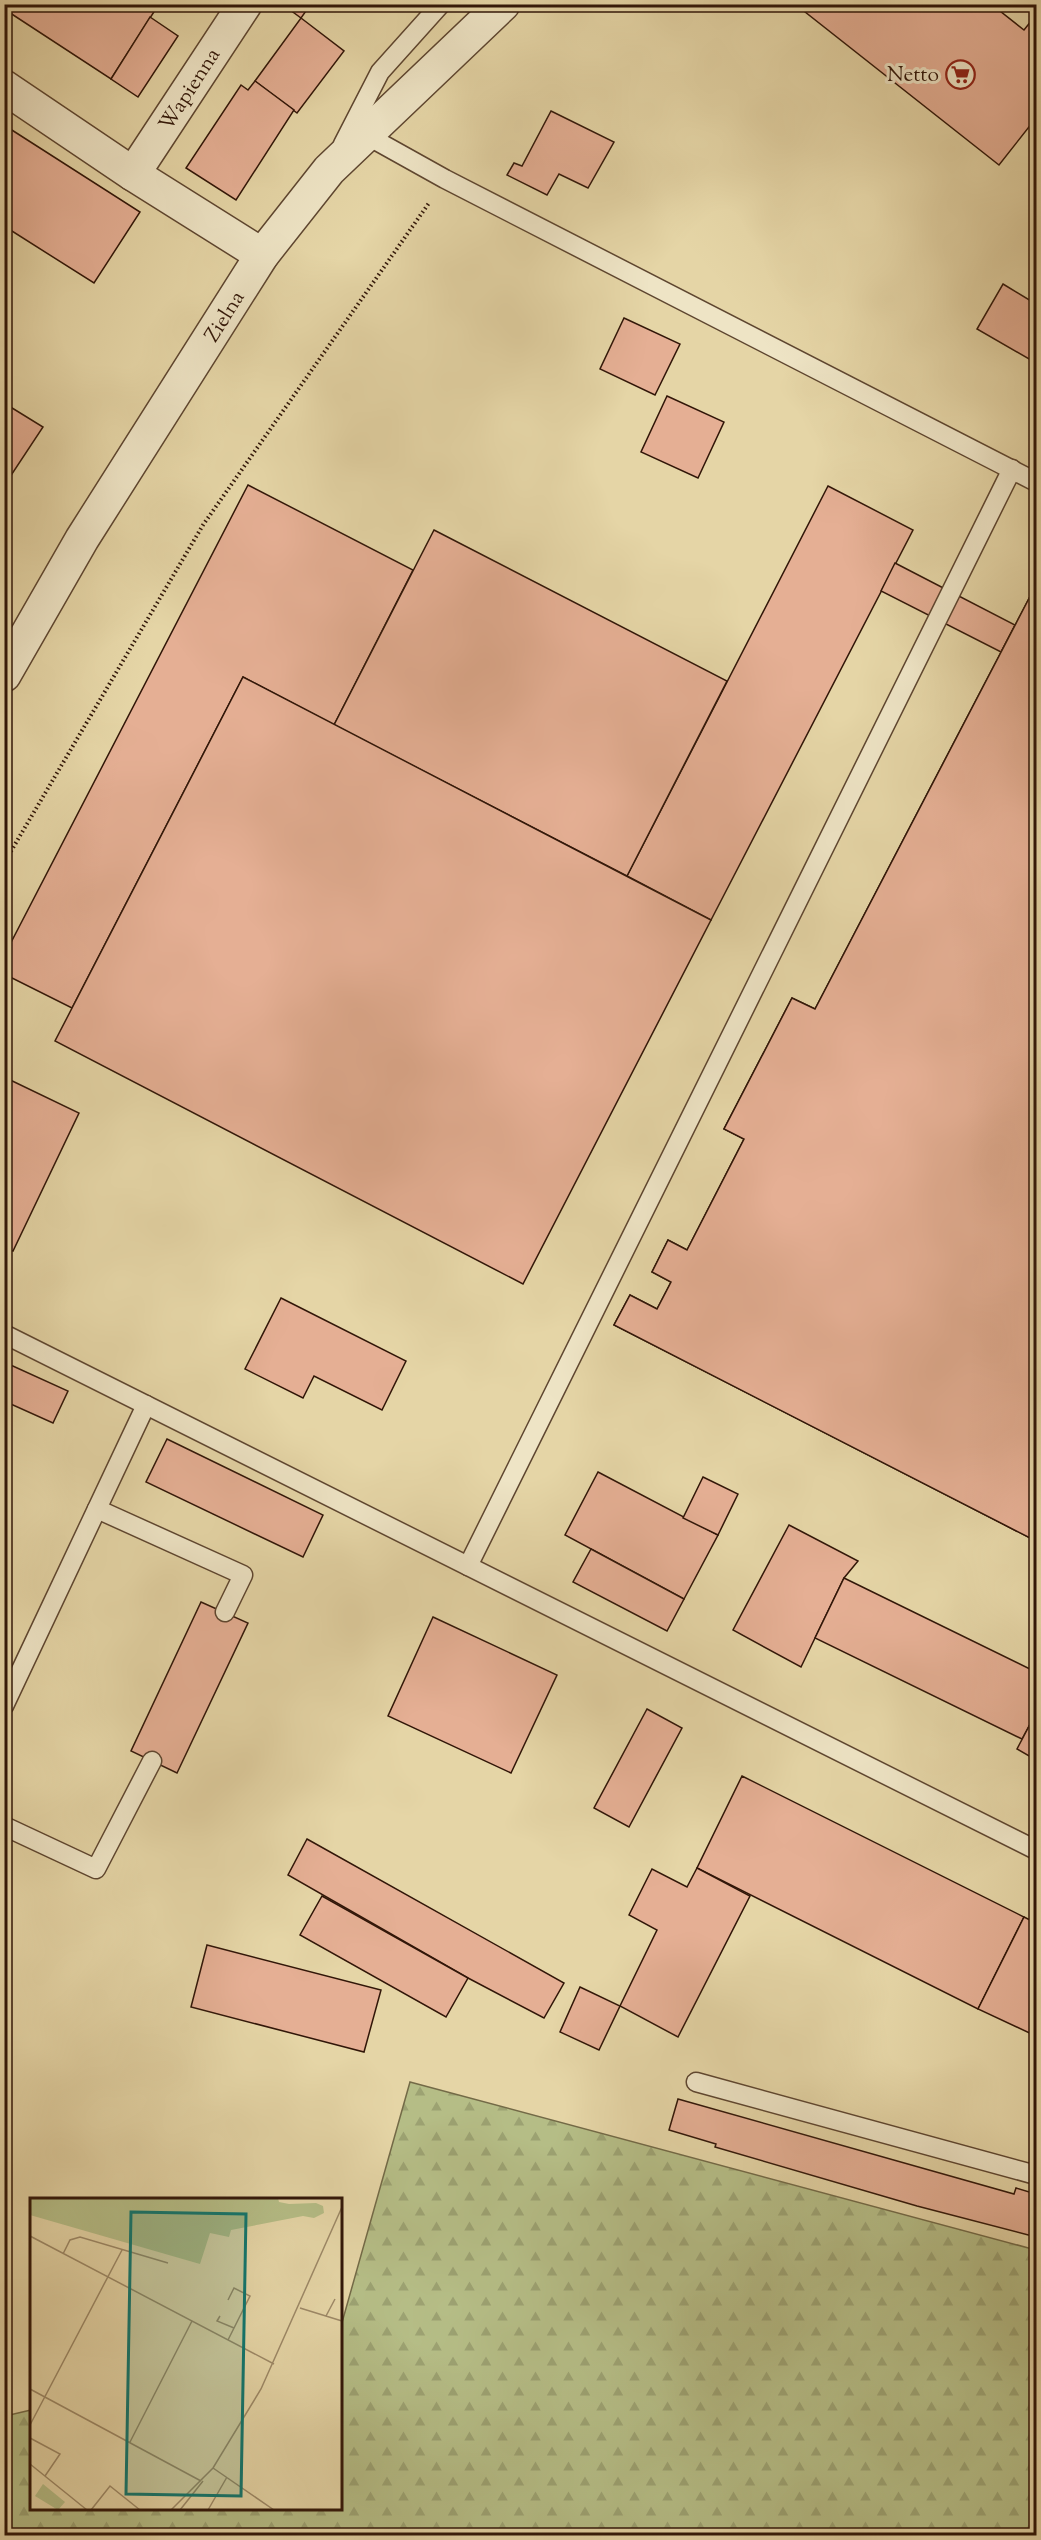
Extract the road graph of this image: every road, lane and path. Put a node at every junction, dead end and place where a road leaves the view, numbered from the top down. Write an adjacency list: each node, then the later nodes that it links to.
1 (245, 4): 7 (street, Wapienna)
2 (441, 4): 6 (lane)
3 (503, 4): 5 (street, Zielna)
4 (4, 87): 7 (street)
5 (366, 135): 6 (street, Zielna); 8 (lane)
6 (329, 170): 9 (street, Zielna)
7 (133, 174): 9 (street)
8 (445, 179): 10 (lane); 13 (path)
9 (262, 255): 12 (street, Zielna)
10 (1012, 470): 11 (lane); 17 (lane)
11 (1036, 482)
12 (4, 675)
13 (4, 863)
14 (4, 1334): 15 (lane)
15 (146, 1405): 16 (lane); 17 (lane)
16 (97, 1509): 18 (lane); 19 (lane)
17 (468, 1566): 22 (lane)
18 (225, 1612)
19 (4, 1706)
20 (152, 1761): 21 (lane)
21 (4, 1826)
22 (1036, 1850)
23 (696, 2082): 24 (lane)
24 (1036, 2175)

